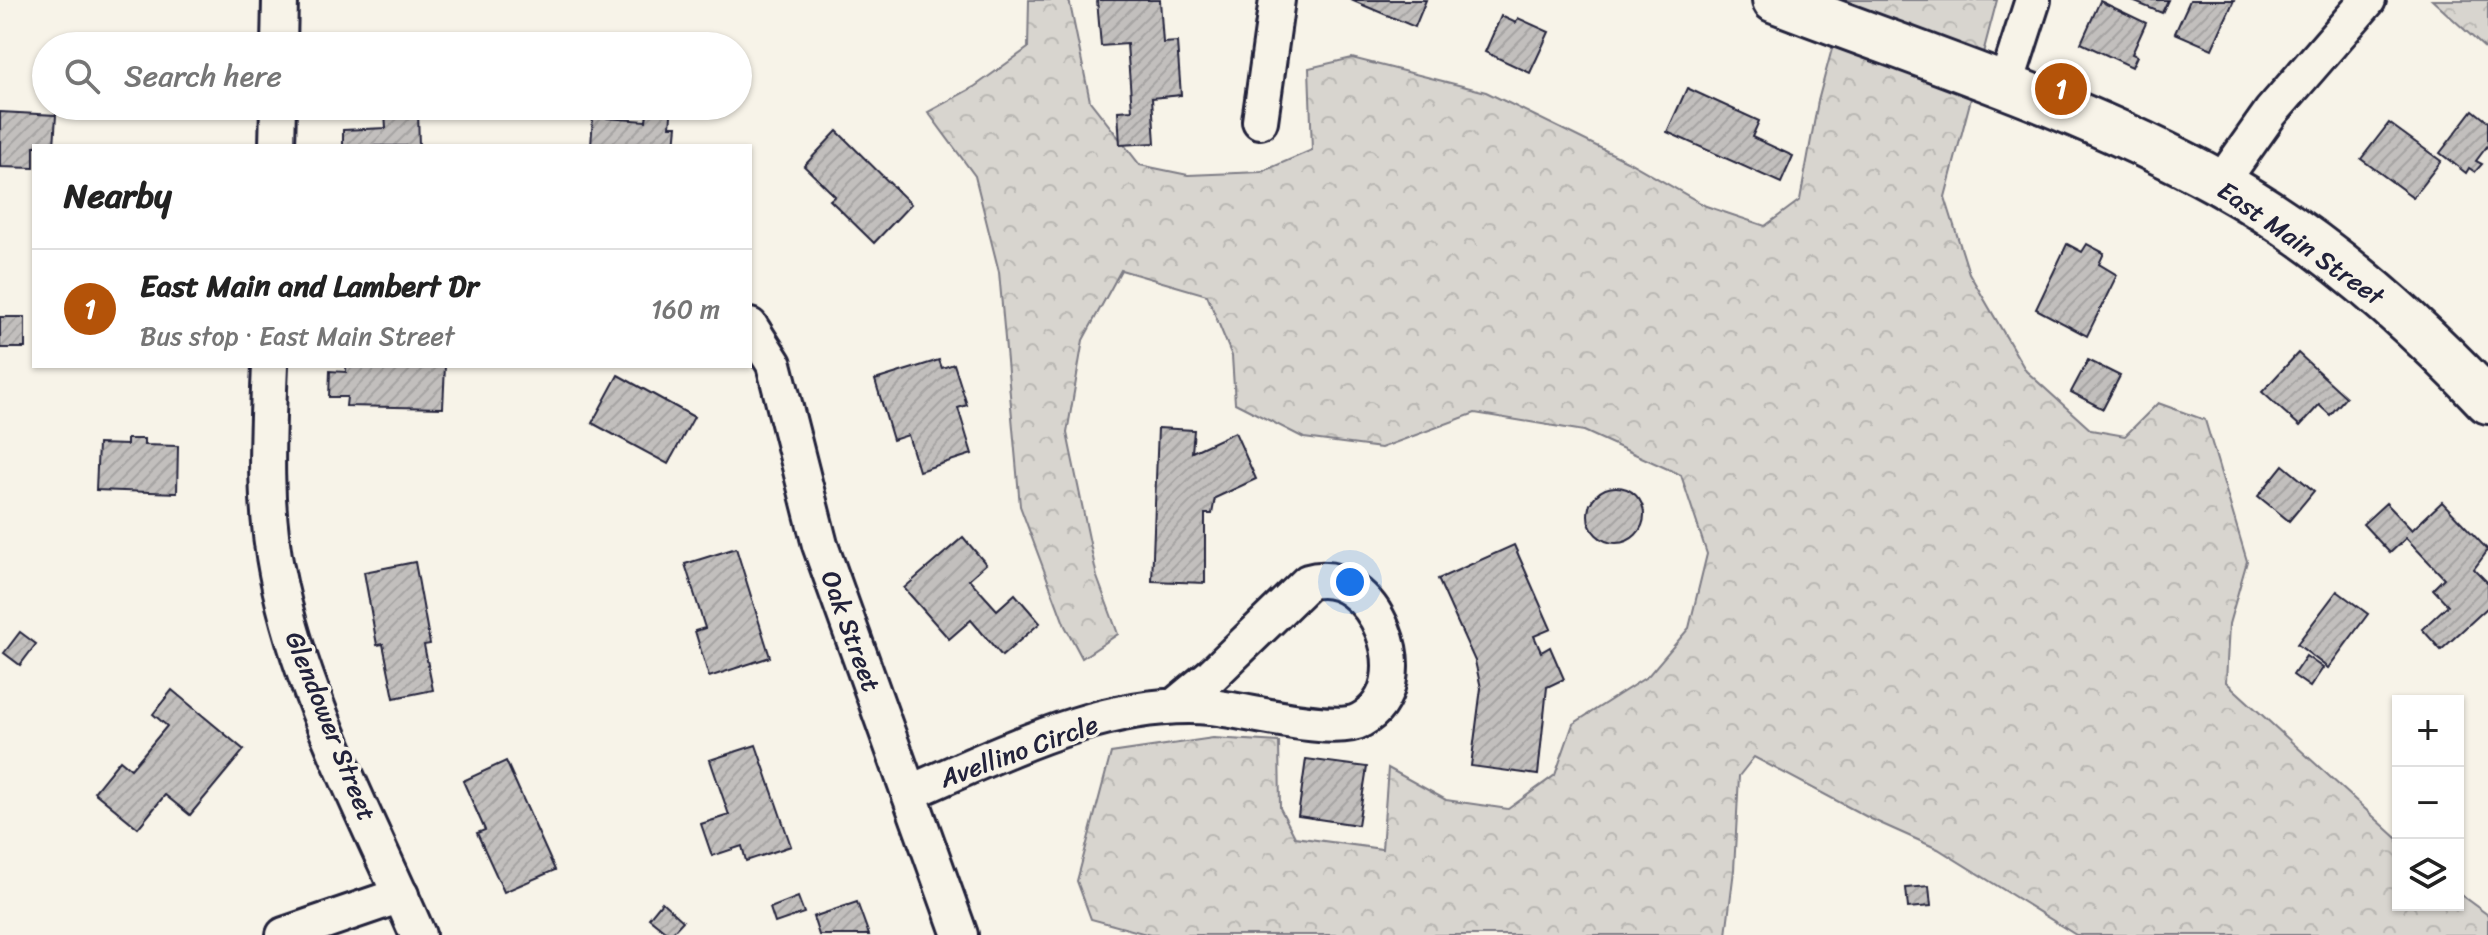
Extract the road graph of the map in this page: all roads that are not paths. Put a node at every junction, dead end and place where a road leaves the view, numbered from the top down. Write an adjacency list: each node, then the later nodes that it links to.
1 (280, 0): 6 (street)
2 (1277, 0): 9 (street)
3 (1775, 0): 7 (main road, East Main Street)
4 (2033, 0): 7 (street)
5 (2368, 0): 11 (street)
6 (279, 32)
7 (2005, 87): 11 (main road, East Main Street)
8 (278, 120): 10 (street)
9 (1260, 121)
10 (277, 144)
11 (2220, 184): 14 (main road, East Main Street)
12 (752, 329): 16 (street, Oak Street)
13 (270, 368): 17 (street, Glendower Street)
14 (2488, 401)
15 (1177, 704): 15 (street, Avellino Circle); 16 (street, Avellino Circle)
16 (909, 793): 20 (street, Oak Street)
17 (401, 895): 18 (street); 19 (street, Glendower Street)
18 (284, 935)
19 (418, 935)
20 (960, 935)

